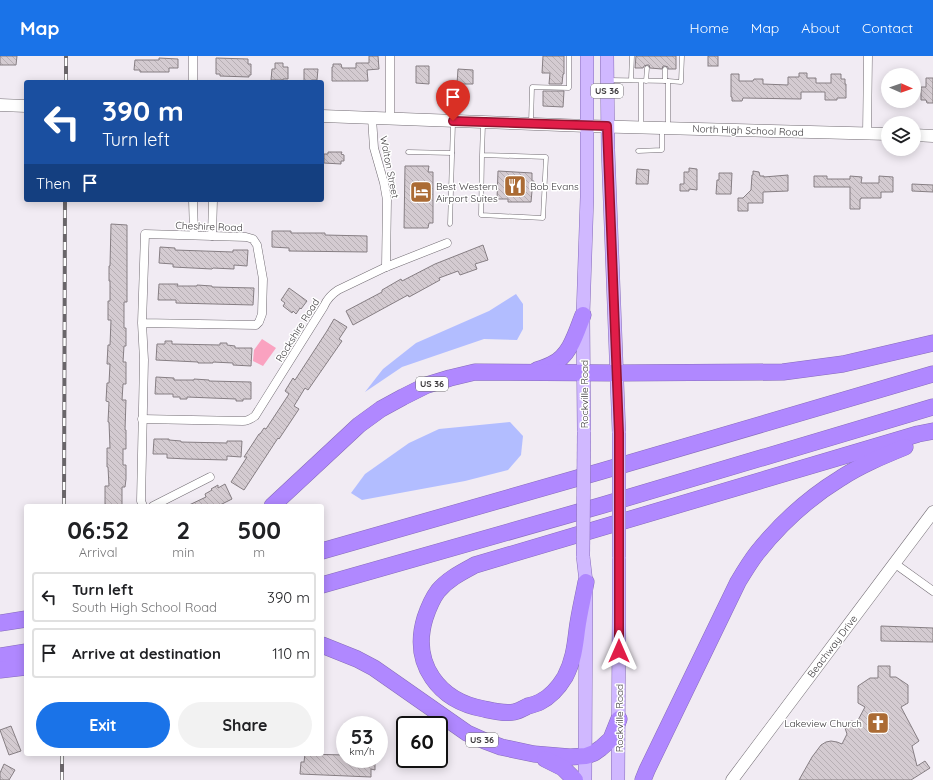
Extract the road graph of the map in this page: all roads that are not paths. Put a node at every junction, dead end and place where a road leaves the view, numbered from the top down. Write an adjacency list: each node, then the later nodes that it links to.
1 (193, 56): 11 (street)
2 (390, 56): 21 (street)
3 (569, 56): 24 (lane)
4 (587, 56): 25 (main road, Rockville Road / US 36)
5 (607, 56): 12 (main road, Rockville Road / US 36)
6 (632, 56): 13 (lane)
7 (682, 56): 16 (lane)
8 (868, 56): 29 (street)
9 (647, 68): 15 (lane)
10 (665, 69): 16 (lane)
11 (193, 80)
12 (607, 80): 13 (lane); 26 (main road, Rockville Road / US 36)
13 (631, 80): 14 (lane)
14 (641, 80): 15 (lane); 27 (lane)
15 (646, 81): 16 (lane)
16 (666, 81): 28 (lane)
17 (0, 105): 18 (street)
18 (24, 106)
19 (324, 116): 20 (street, North High School Road)
20 (372, 118): 21 (street, North High School Road); 43 (street, Walton Street)
21 (390, 119): 22 (street, North High School Road)
22 (453, 121): 23 (street, North High School Road); 35 (lane)
23 (483, 122): 24 (street, North High School Road); 36 (lane)
24 (531, 124): 25 (street, North High School Road)
25 (587, 126): 26 (street, North High School Road); 44 (main road, Rockville Road / US 36)
26 (607, 126): 27 (street, North High School Road); 49 (main road, Rockville Road / US 36)
27 (641, 127): 28 (street, North High School Road)
28 (665, 128): 29 (street, North High School Road); 33 (lane)
29 (867, 134): 30 (street, North High School Road)
30 (881, 134)
31 (921, 135): 32 (street)
32 (933, 136)
33 (638, 150)
34 (408, 152): 35 (lane)
35 (452, 153): 39 (lane)
36 (482, 156): 36 (lane)
37 (193, 202): 40 (street)
38 (213, 202): 41 (street)
39 (450, 224)
40 (194, 235): 41 (street, Cheshire Road); 45 (street, Cheshire Road)
41 (212, 236): 45 (street, Cheshire Road)
42 (447, 243): 43 (street, Rockshire Road)
43 (386, 267): 52 (street, Rockshire Road)
44 (584, 316): 47 (main road, Rockville Road); 48 (highway, US 36)
45 (142, 323): 52 (street, Cheshire Road)
46 (933, 343): 49 (highway)
47 (584, 372): 48 (highway); 49 (highway); 62 (main road, Rockville Road, bridge)
48 (528, 373): 58 (highway, US 36)
49 (617, 373): 72 (main road, Rockville Road / US 36, bridge)
50 (933, 374): 60 (highway)
51 (933, 407): 63 (highway)
52 (142, 418): 56 (street, Cheshire Road)
53 (933, 431): 62 (highway)
54 (933, 435): 78 (highway)
55 (210, 478): 57 (street)
56 (142, 504)
57 (157, 504)
58 (274, 504)
59 (933, 512): 61 (street, Beachway Drive)
60 (324, 550)
61 (894, 563): 64 (street); 79 (street, Beachway Drive)
62 (586, 582): 74 (main road, Rockville Road)
63 (324, 584)
64 (933, 591)
65 (24, 619): 66 (highway)
66 (0, 623)
67 (324, 646): 73 (highway, US 36)
68 (24, 652): 69 (highway)
69 (0, 656)
70 (24, 667): 71 (highway)
71 (0, 670)
72 (619, 719): 74 (highway, US 36); 77 (main road, Rockville Road)
73 (534, 754): 74 (highway, US 36); 75 (highway)
74 (586, 756): 76 (main road, Rockville Road)
75 (575, 780)
76 (586, 780)
77 (618, 780)
78 (643, 780)
79 (732, 780)

